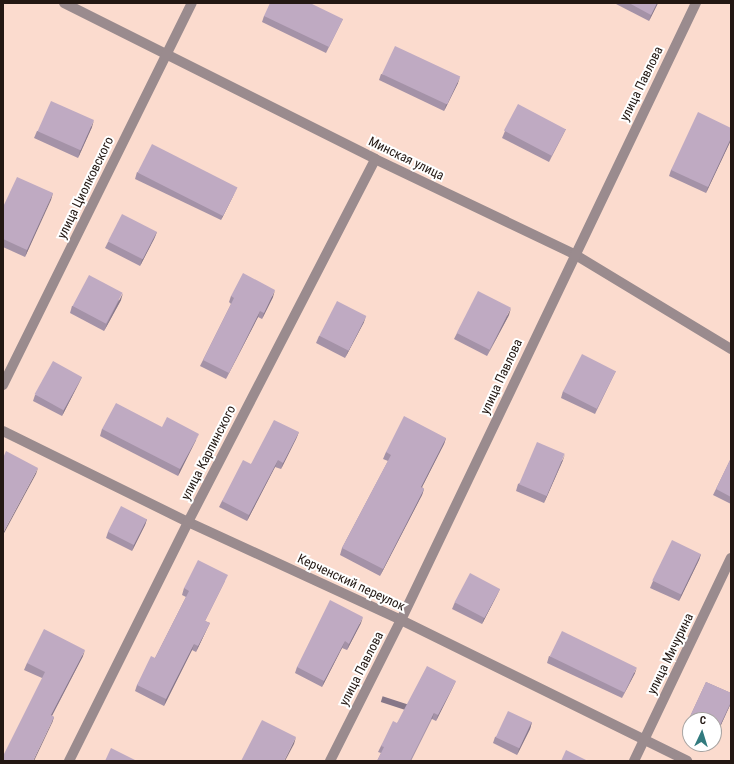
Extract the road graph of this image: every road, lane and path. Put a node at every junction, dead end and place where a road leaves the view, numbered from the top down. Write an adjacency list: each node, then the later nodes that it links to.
1 (64, 3): 4 (street, Минская улица)
2 (192, 3): 4 (street, улица Циолковского)
3 (696, 3): 6 (street, улица Павлова)
4 (167, 54): 5 (street, Минская улица); 8 (street, улица Циолковского)
5 (375, 159): 6 (street, Минская улица); 10 (street, улица Карпинского)
6 (574, 254): 7 (street, Минская улица); 12 (street, улица Павлова)
7 (731, 349)
8 (3, 385)
9 (3, 431): 10 (street, Керченский переулок)
10 (188, 522): 12 (street, Керченский переулок); 14 (street, улица Карпинского)
11 (731, 558): 13 (street, улица Мичурина)
12 (401, 620): 13 (street, Керченский переулок); 15 (street, улица Павлова)
13 (644, 740): 16 (street, улица Мичурина); 17 (street, Керченский переулок)
14 (69, 761)
15 (330, 761)
16 (634, 761)
17 (687, 761)

